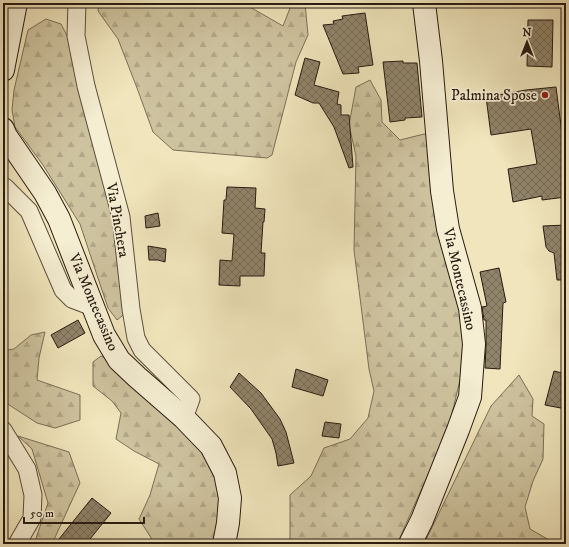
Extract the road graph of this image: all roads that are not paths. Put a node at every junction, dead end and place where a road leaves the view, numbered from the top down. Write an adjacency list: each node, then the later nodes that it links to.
1 (16, 3): 4 (street)
2 (77, 3): 8 (street, Via Pinchera)
3 (424, 3): 12 (street, Via Montecassino)
4 (3, 70)
5 (3, 129): 7 (street, Via Montecassino)
6 (3, 187): 7 (street)
7 (94, 307): 8 (street, Via Montecassino)
8 (184, 418): 11 (street, Via Montecassino)
9 (3, 430): 10 (street)
10 (18, 544)
11 (224, 544)
12 (410, 544)

